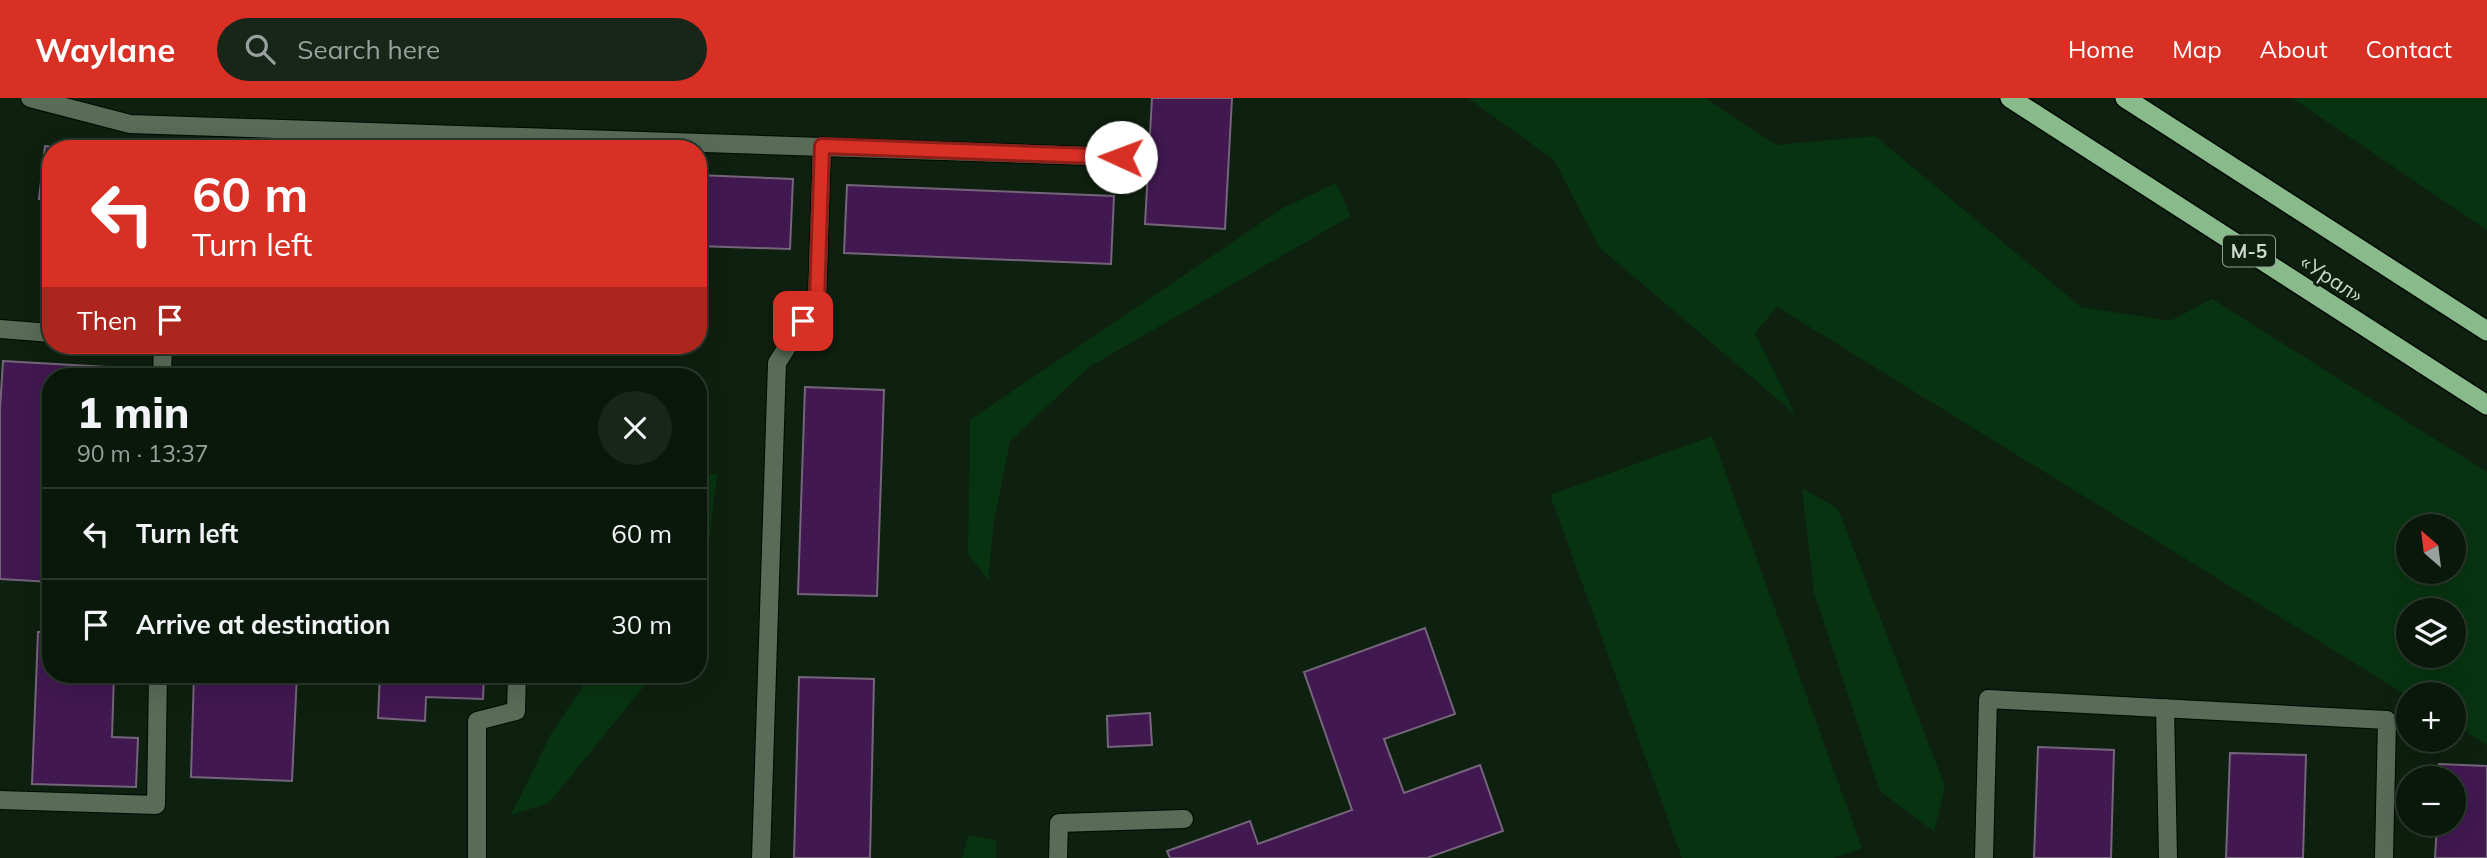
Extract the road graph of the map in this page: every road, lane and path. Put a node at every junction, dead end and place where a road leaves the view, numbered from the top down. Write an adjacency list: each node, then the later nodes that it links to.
1 (30, 98): 4 (lane)
2 (2010, 98): 11 (highway, «Урал» / М-5)
3 (2125, 98): 9 (highway, «Урал»)
4 (634, 140)
5 (707, 142): 6 (lane)
6 (822, 146): 7 (lane); 18 (lane)
7 (1121, 157)
8 (0, 329): 10 (lane)
9 (2487, 331)
10 (42, 332)
11 (2487, 405)
12 (158, 683): 15 (lane)
13 (517, 683): 17 (lane)
14 (2165, 708): 20 (lane); 21 (lane); 22 (lane)
15 (0, 800)
16 (1184, 819): 19 (lane)
17 (477, 858)
18 (761, 858)
19 (1058, 858)
20 (1984, 858)
21 (2168, 858)
22 (2384, 858)

